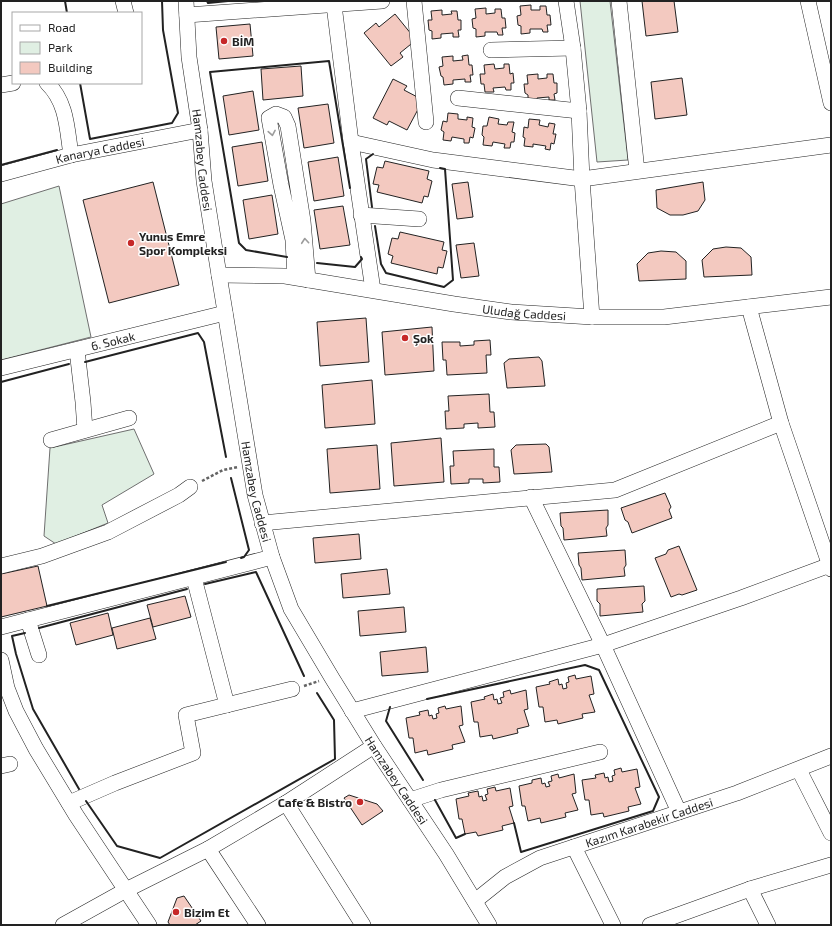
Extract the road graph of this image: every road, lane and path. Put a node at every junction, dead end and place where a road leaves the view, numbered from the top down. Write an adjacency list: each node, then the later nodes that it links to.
1 (123, 1): 9 (street)
2 (382, 1): 7 (street)
3 (414, 1): 18 (street)
4 (566, 1): 10 (street)
5 (619, 1): 23 (street)
6 (808, 1): 16 (street)
7 (334, 5): 8 (street); 20 (street)
8 (186, 8): 19 (street, Hamzabey Caddesi)
9 (126, 12)
10 (573, 48): 11 (street); 17 (street)
11 (491, 50)
12 (12, 83): 14 (street)
13 (48, 84): 22 (street)
14 (1, 85)
15 (458, 98): 17 (street)
16 (831, 103)
17 (579, 111): 25 (street)
18 (426, 122)
19 (200, 130): 22 (street, Kanarya Caddesi); 28 (street, Hamzabey Caddesi)
20 (351, 142): 25 (street); 26 (street)
21 (831, 145): 23 (street)
22 (71, 154): 24 (street, Kanarya Caddesi)
23 (637, 171): 25 (street)
24 (1, 174)
25 (582, 178): 34 (street)
26 (361, 215): 27 (street); 30 (street)
27 (419, 219)
28 (219, 275): 29 (street, Uludağ Caddesi); 33 (street, Hamzabey Caddesi)
29 (302, 278): 29 (street, one-way to 29); 30 (street, Uludağ Caddesi)
30 (373, 290): 34 (street, Uludağ Caddesi)
31 (831, 297): 32 (street, Uludağ Caddesi)
32 (749, 307): 34 (street, Uludağ Caddesi); 38 (street)
33 (225, 313): 35 (street, 6. Sokak); 41 (street, Hamzabey Caddesi)
34 (592, 317)
35 (77, 350): 36 (street, 6. Sokak); 39 (street)
36 (1, 368)
37 (129, 418): 39 (street)
38 (781, 423): 43 (street); 47 (street)
39 (85, 430): 40 (street)
40 (51, 440)
41 (250, 465): 42 (path); 44 (street, Hamzabey Caddesi)
42 (190, 487): 46 (street)
43 (531, 497): 44 (street); 51 (street)
44 (262, 522): 45 (street, Hamzabey Caddesi)
45 (272, 558): 48 (street); 54 (street, Hamzabey Caddesi)
46 (1, 566)
47 (830, 567): 51 (street)
48 (194, 578): 49 (street); 57 (street)
49 (28, 620): 50 (street); 52 (street)
50 (1, 627)
51 (602, 645): 58 (street); 66 (street)
52 (39, 655)
53 (1, 660): 55 (street)
54 (332, 678): 56 (path); 58 (street, Hamzabey Caddesi)
55 (4, 688): 64 (street)
56 (292, 689): 57 (street)
57 (227, 704): 64 (street)
58 (352, 712): 59 (street, Hamzabey Caddesi)
59 (374, 746): 63 (street, Hamzabey Caddesi); 65 (street)
60 (600, 752): 63 (street)
61 (831, 756): 62 (street, Kazım Karabekir Caddesi)
62 (799, 770): 66 (street, Kazım Karabekir Caddesi); 67 (street)
63 (410, 800): 73 (street, Hamzabey Caddesi)
64 (69, 803): 72 (street)
65 (286, 803): 69 (street); 77 (street)
66 (679, 812): 68 (street, Kazım Karabekir Caddesi)
67 (831, 833)
68 (574, 847): 73 (street, Kazım Karabekir Caddesi); 79 (street)
69 (208, 849): 72 (street); 76 (street)
70 (831, 865): 71 (street)
71 (750, 889): 80 (street); 81 (street)
72 (126, 890): 74 (street); 75 (street)
73 (475, 901): 78 (street, Hamzabey Caddesi)
74 (63, 925)
75 (149, 925)
76 (258, 925)
77 (363, 925)
78 (489, 925)
79 (613, 925)
80 (650, 925)
81 (768, 925)

